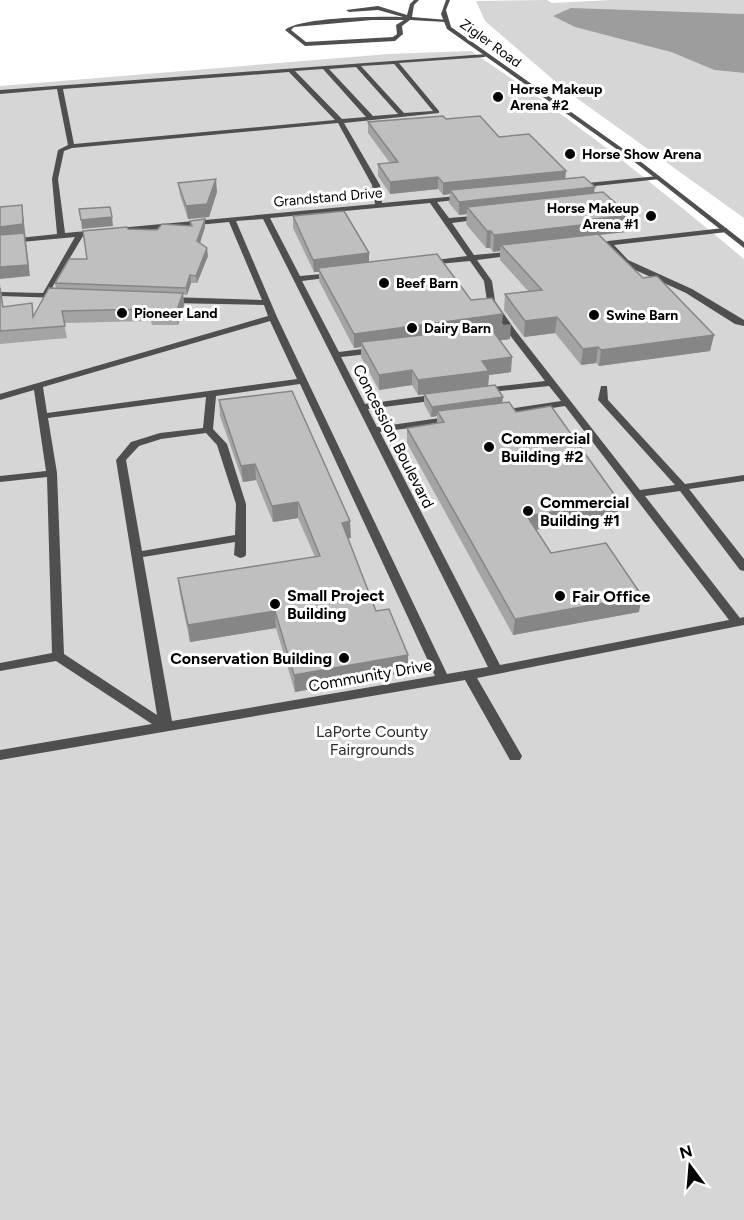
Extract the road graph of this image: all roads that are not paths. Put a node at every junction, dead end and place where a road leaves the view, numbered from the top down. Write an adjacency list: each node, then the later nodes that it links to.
1 (375, 0): 5 (street)
2 (417, 0): 6 (street)
3 (448, 0): 7 (street, Zigler Road)
4 (349, 10): 5 (street)
5 (392, 10): 6 (street)
6 (409, 18): 6 (street); 7 (street)
7 (445, 20): 8 (street, Zigler Road)
8 (485, 55): 9 (street); 19 (street, Zigler Road)
9 (397, 64): 10 (street); 15 (street)
10 (358, 66): 11 (street); 15 (street)
11 (325, 68): 12 (street); 16 (street)
12 (291, 70): 13 (street); 17 (street)
13 (60, 87): 14 (street); 18 (street)
14 (0, 92)
15 (402, 115): 16 (street)
16 (371, 118): 17 (street)
17 (340, 121): 18 (street); 23 (street)
18 (71, 146): 30 (street)
19 (658, 178): 20 (street); 28 (street, Zigler Road)
20 (571, 187)
21 (480, 196): 22 (street, Grandstand Drive)
22 (433, 201): 23 (street, Grandstand Drive); 27 (street)
23 (379, 206): 24 (street, Grandstand Drive)
24 (266, 216): 26 (street, Grandstand Drive); 39 (street, Concession Boulevard)
25 (491, 216): 27 (street)
26 (231, 219): 29 (street, Grandstand Drive); 44 (street)
27 (445, 221): 36 (street)
28 (724, 230): 32 (street); 34 (street, Zigler Road)
29 (81, 234): 30 (street, Grandstand Drive); 41 (street)
30 (61, 236): 31 (street, Grandstand Drive)
31 (0, 242)
32 (608, 243): 33 (street); 46 (street)
33 (597, 244)
34 (744, 246)
35 (530, 251): 36 (street)
36 (473, 258): 37 (street); 47 (street)
37 (415, 265)
38 (344, 274): 39 (street)
39 (298, 279): 50 (street, Concession Boulevard)
40 (0, 294): 41 (street)
41 (46, 295): 42 (street)
42 (68, 296)
43 (160, 300): 44 (street)
44 (267, 303): 45 (street)
45 (273, 317): 51 (street); 53 (street)
46 (744, 323)
47 (512, 332): 48 (street); 52 (street)
48 (500, 333)
49 (383, 349): 50 (street)
50 (336, 355): 60 (street, Concession Boulevard)
51 (303, 381): 56 (street); 80 (street)
52 (551, 382): 55 (street); 59 (street)
53 (38, 386): 58 (street); 62 (street)
54 (604, 388): 69 (street)
55 (468, 393)
56 (210, 394): 62 (street); 64 (street)
57 (445, 396): 60 (street)
58 (0, 397)
59 (567, 404): 61 (street); 61 (street)
60 (363, 407): 65 (street, Concession Boulevard)
61 (574, 413): 70 (street)
62 (43, 416): 66 (street)
63 (469, 419): 65 (street)
64 (208, 430): 71 (street); 72 (street)
65 (375, 430): 78 (street, Concession Boulevard)
66 (52, 473): 68 (street); 76 (street)
67 (744, 478): 69 (street)
68 (0, 479)
69 (683, 488): 70 (street); 74 (street)
70 (636, 494): 75 (street)
71 (239, 538): 72 (street); 73 (street)
72 (137, 555): 81 (street)
73 (240, 555)
74 (744, 567)
75 (741, 622): 78 (street, Community Drive)
76 (58, 656): 77 (street); 81 (street)
77 (0, 667)
78 (496, 670): 79 (street, Community Drive)
79 (469, 675): 80 (street, Community Drive); 83 (street)
80 (443, 679): 81 (street, Community Drive)
81 (166, 727): 82 (street, Community Drive)
82 (0, 755)
83 (515, 756)

